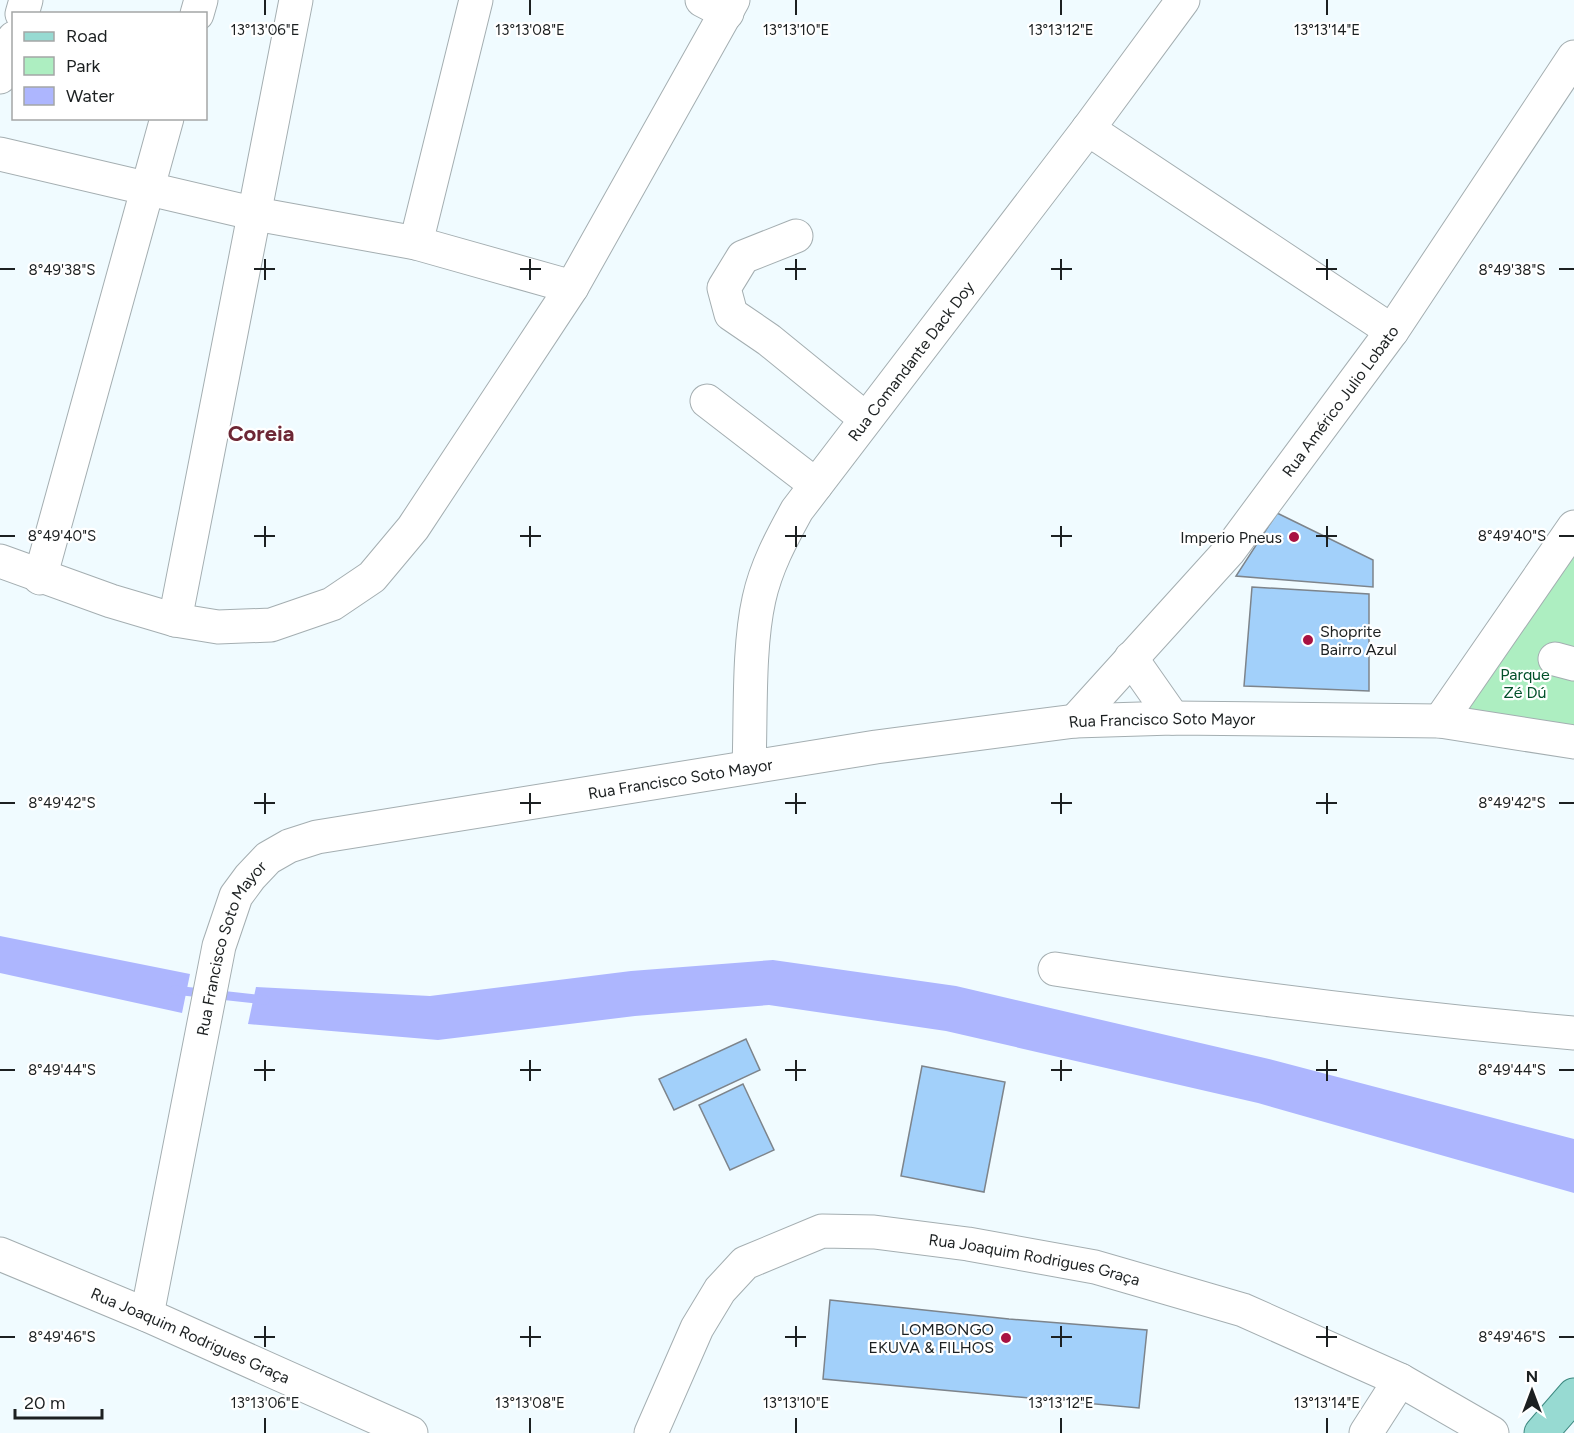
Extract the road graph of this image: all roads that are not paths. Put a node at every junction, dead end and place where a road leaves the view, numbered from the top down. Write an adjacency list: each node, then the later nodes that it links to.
1 (296, 0): 12 (street)
2 (476, 0): 14 (street)
3 (1183, 0): 9 (street, Rua Comandante Dack Doy)
4 (721, 4): 15 (street)
5 (12, 44): 7 (street)
6 (1574, 57): 16 (street, Rua Américo Julio Lobato)
7 (0, 77)
8 (166, 120): 11 (street)
9 (1088, 129): 16 (street); 18 (street, Rua Comandante Dack Doy)
10 (0, 153): 11 (street)
11 (147, 189): 12 (street); 22 (street)
12 (256, 214): 14 (street); 23 (street)
13 (796, 236): 18 (street)
14 (416, 243): 15 (street)
15 (572, 287): 23 (street)
16 (1392, 331): 24 (street, Rua Américo Julio Lobato)
17 (707, 401): 19 (street)
18 (866, 419): 19 (street, Rua Comandante Dack Doy)
19 (816, 485): 29 (street, Rua Comandante Dack Doy)
20 (1574, 526): 27 (street)
21 (0, 561): 22 (street)
22 (40, 578): 23 (street)
23 (175, 620)
24 (1131, 658): 25 (street); 26 (street, Rua Américo Julio Lobato)
25 (1173, 718): 26 (street, Rua Francisco Soto Mayor); 27 (street, Rua Francisco Soto Mayor)
26 (1075, 721): 29 (street, Rua Francisco Soto Mayor)
27 (1440, 721): 28 (street, Rua Francisco Soto Mayor)
28 (1574, 742)
29 (749, 766): 33 (street, Rua Francisco Soto Mayor)
30 (1055, 969): 31 (street)
31 (1574, 1033)
32 (0, 1254): 33 (street, Rua Joaquim Rodrigues Graça)
33 (147, 1315): 36 (street, Rua Joaquim Rodrigues Graça)
34 (1400, 1380): 37 (street, Rua Joaquim Rodrigues Graça); 38 (street); 39 (street, Rua Joaquim Rodrigues Graça)
35 (1574, 1395): 40 (main road)
36 (411, 1433)
37 (651, 1433)
38 (1366, 1433)
39 (1492, 1433)
40 (1541, 1433)

